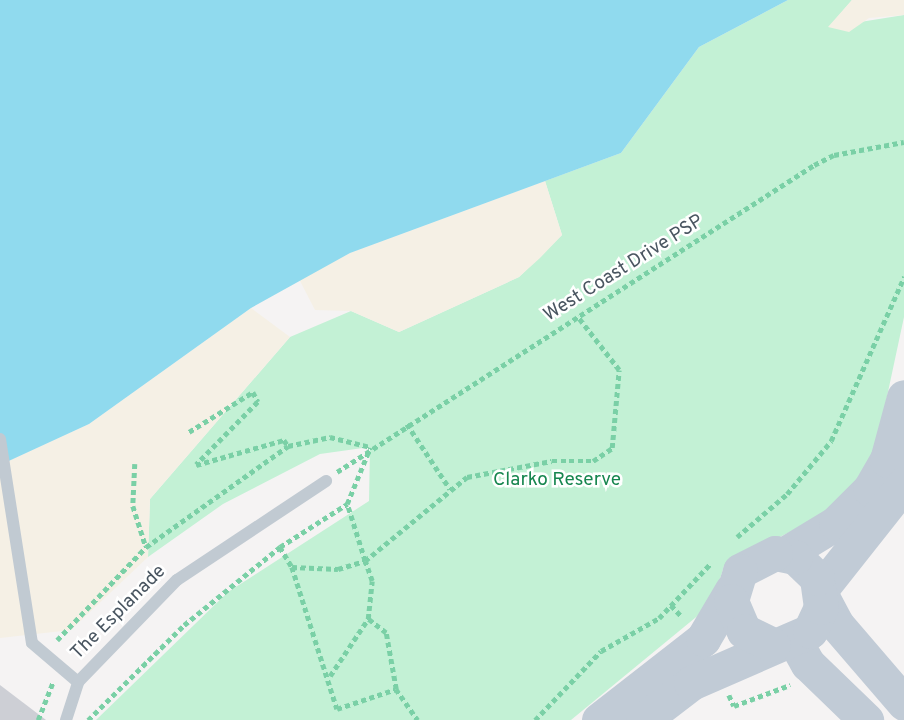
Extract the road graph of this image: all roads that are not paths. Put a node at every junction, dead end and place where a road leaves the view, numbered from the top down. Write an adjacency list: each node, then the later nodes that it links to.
1 (904, 397): 5 (main road)
2 (0, 439): 9 (lane)
3 (326, 481): 9 (lane, The Esplanade)
4 (904, 484): 7 (main road)
5 (785, 554): 6 (main road); 7 (main road)
6 (732, 590): 8 (main road); 13 (main road)
7 (822, 593): 8 (main road); 10 (main road)
8 (784, 643): 11 (main road); 14 (main road)
9 (78, 682): 12 (lane, The Esplanade)
10 (904, 703)
11 (660, 714)
12 (66, 720)
13 (599, 720)
14 (866, 720)

